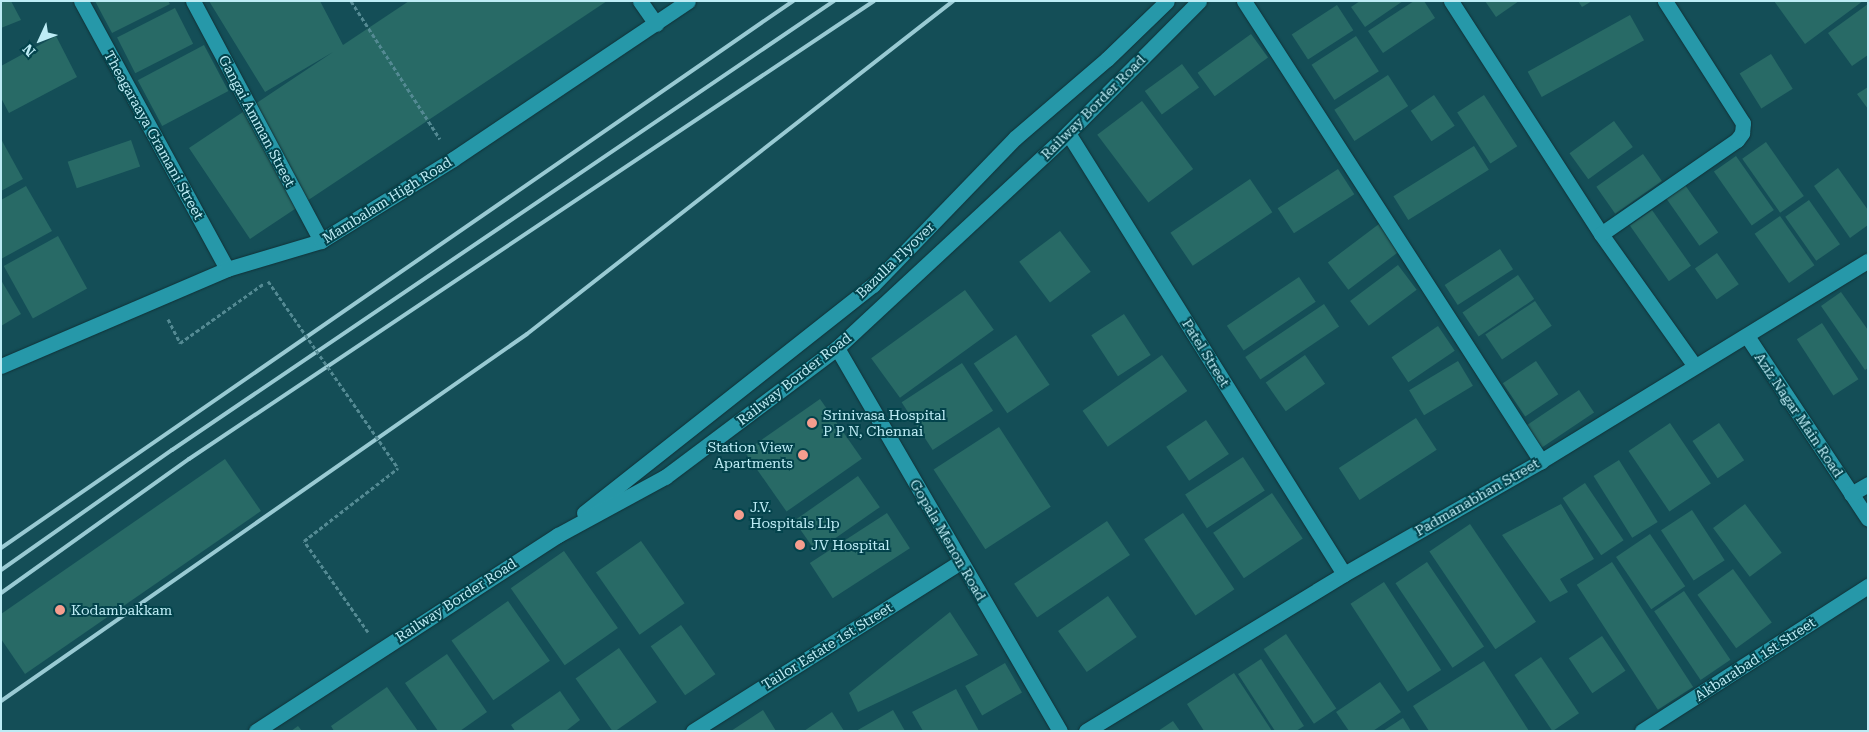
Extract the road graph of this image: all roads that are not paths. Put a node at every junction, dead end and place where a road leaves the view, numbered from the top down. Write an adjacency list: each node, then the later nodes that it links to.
1 (81, 1): 15 (street, Theagaraaya Gramani Street)
2 (193, 1): 13 (street, Gangai Amman Street)
3 (640, 1): 10 (street)
4 (688, 1): 10 (street, Mambalam High Road)
5 (1166, 1): 24 (street, Bazulla Flyover)
6 (1199, 1): 11 (street, Railway Border Road)
7 (1244, 1): 20 (street)
8 (1451, 1): 12 (street)
9 (1665, 1): 12 (street)
10 (656, 24): 13 (street, Mambalam High Road)
11 (1068, 133): 17 (street, Railway Border Road); 26 (street, Patel Street)
12 (1601, 234): 18 (street)
13 (321, 241): 15 (street, Mambalam High Road)
14 (1868, 262): 16 (street, Padmanabhan Street)
15 (227, 270): 19 (street, Mambalam High Road)
16 (1747, 336): 18 (street, Padmanabhan Street); 22 (street, Aziz Nagar Main Road)
17 (836, 348): 24 (street, Railway Border Road); 25 (street, Gopala Menon Road)
18 (1694, 365): 20 (street, Padmanabhan Street)
19 (1, 366)
20 (1541, 461): 26 (street, Padmanabhan Street)
21 (1868, 484): 22 (street)
22 (1851, 494): 23 (street, Aziz Nagar Main Road)
23 (1868, 519)
24 (558, 535): 28 (street, Railway Border Road)
25 (960, 562): 29 (street, Tailor Estate 1st Street); 30 (street, Gopala Menon Road)
26 (1344, 574): 31 (street, Padmanabhan Street)
27 (1868, 586): 32 (street, Akbarabad 1st Street)
28 (256, 731)
29 (693, 731)
30 (1060, 731)
31 (1086, 731)
32 (1642, 731)

